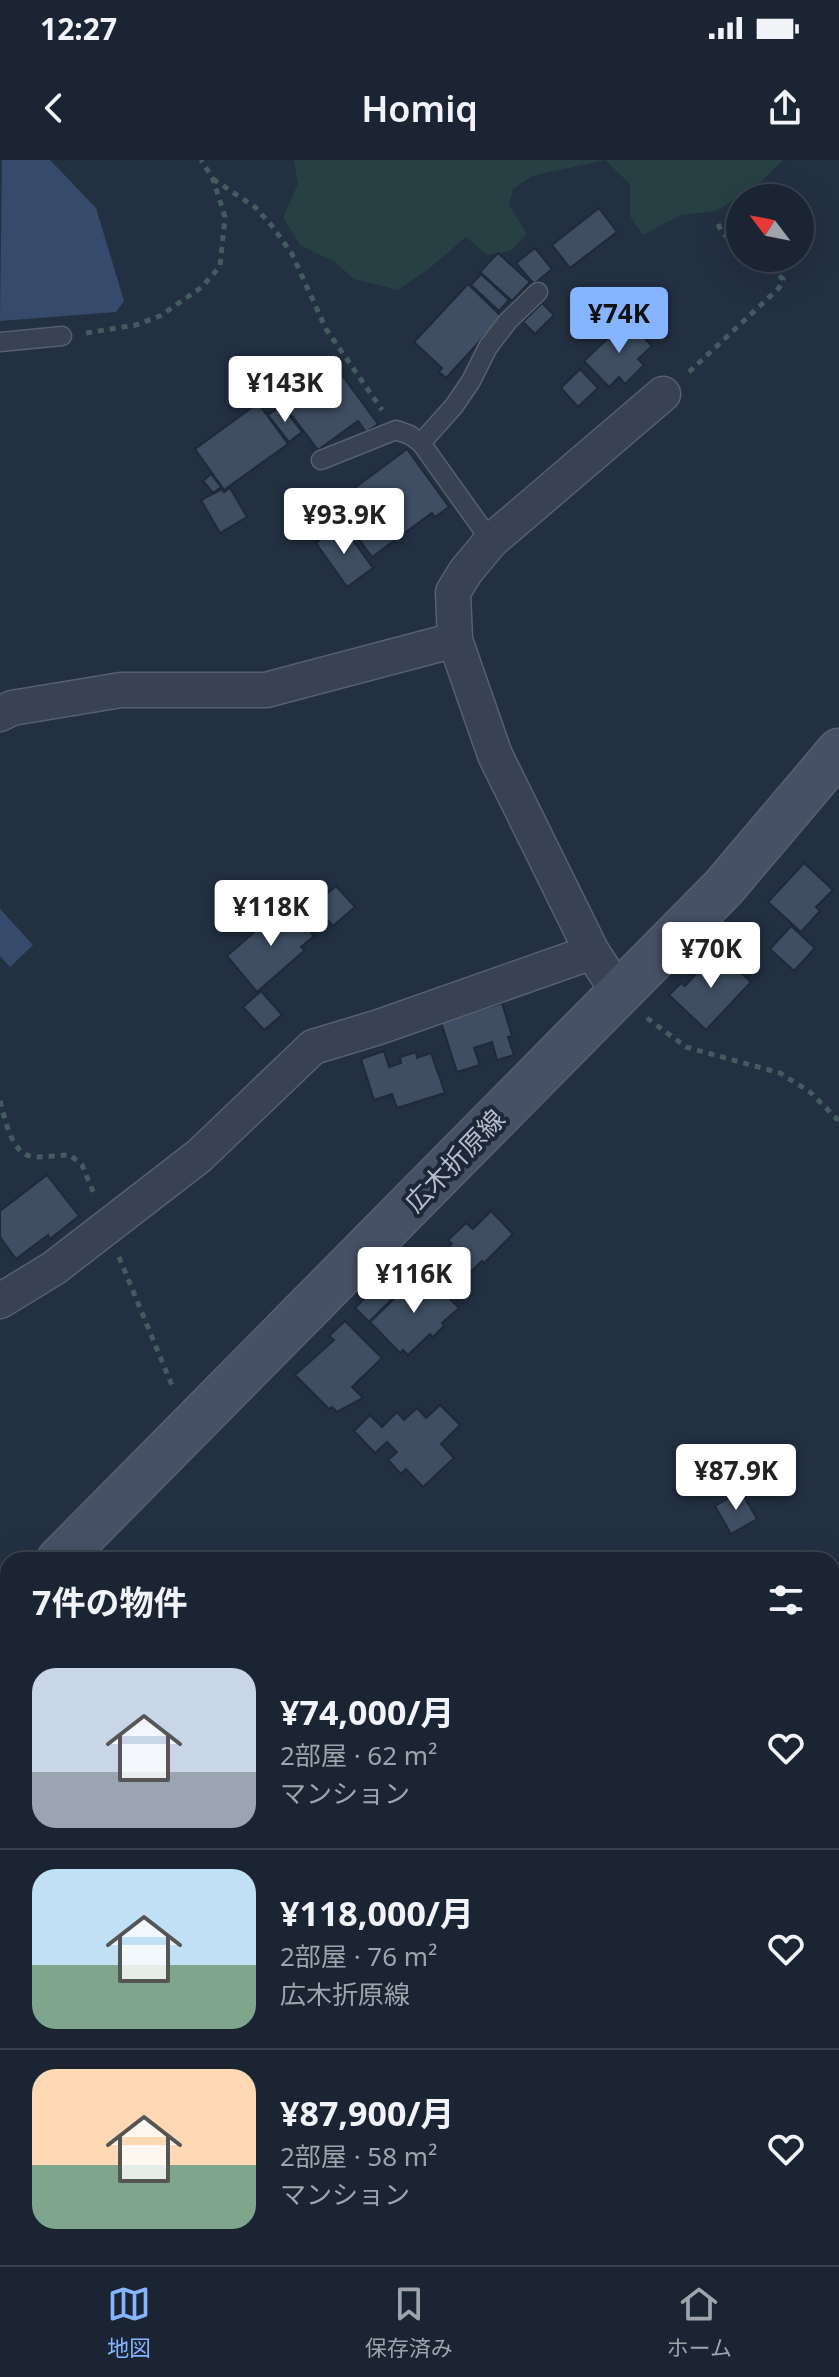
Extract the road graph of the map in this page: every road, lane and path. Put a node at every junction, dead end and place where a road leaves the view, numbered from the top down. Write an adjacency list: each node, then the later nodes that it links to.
1 (201, 160): 2 (path)
2 (213, 179): 7 (path); 10 (path)
3 (718, 224): 4 (path)
4 (726, 236)
5 (774, 272): 9 (path)
6 (538, 292): 11 (lane)
7 (62, 336): 8 (lane)
8 (0, 342)
9 (663, 394): 13 (street)
10 (396, 430): 11 (lane); 12 (lane)
11 (421, 443): 13 (lane)
12 (321, 460)
13 (491, 541): 14 (street)
14 (455, 640): 15 (street); 17 (street)
15 (0, 714)
16 (839, 751): 18 (main road, 広木折原線)
17 (592, 952): 18 (street); 21 (street)
18 (619, 993): 20 (path); 23 (main road, 広木折原線)
19 (0, 1101): 21 (path)
20 (839, 1121)
21 (109, 1226): 22 (street); 23 (path)
22 (0, 1301)
23 (190, 1428): 24 (main road, 広木折原線)
24 (67, 1552)

